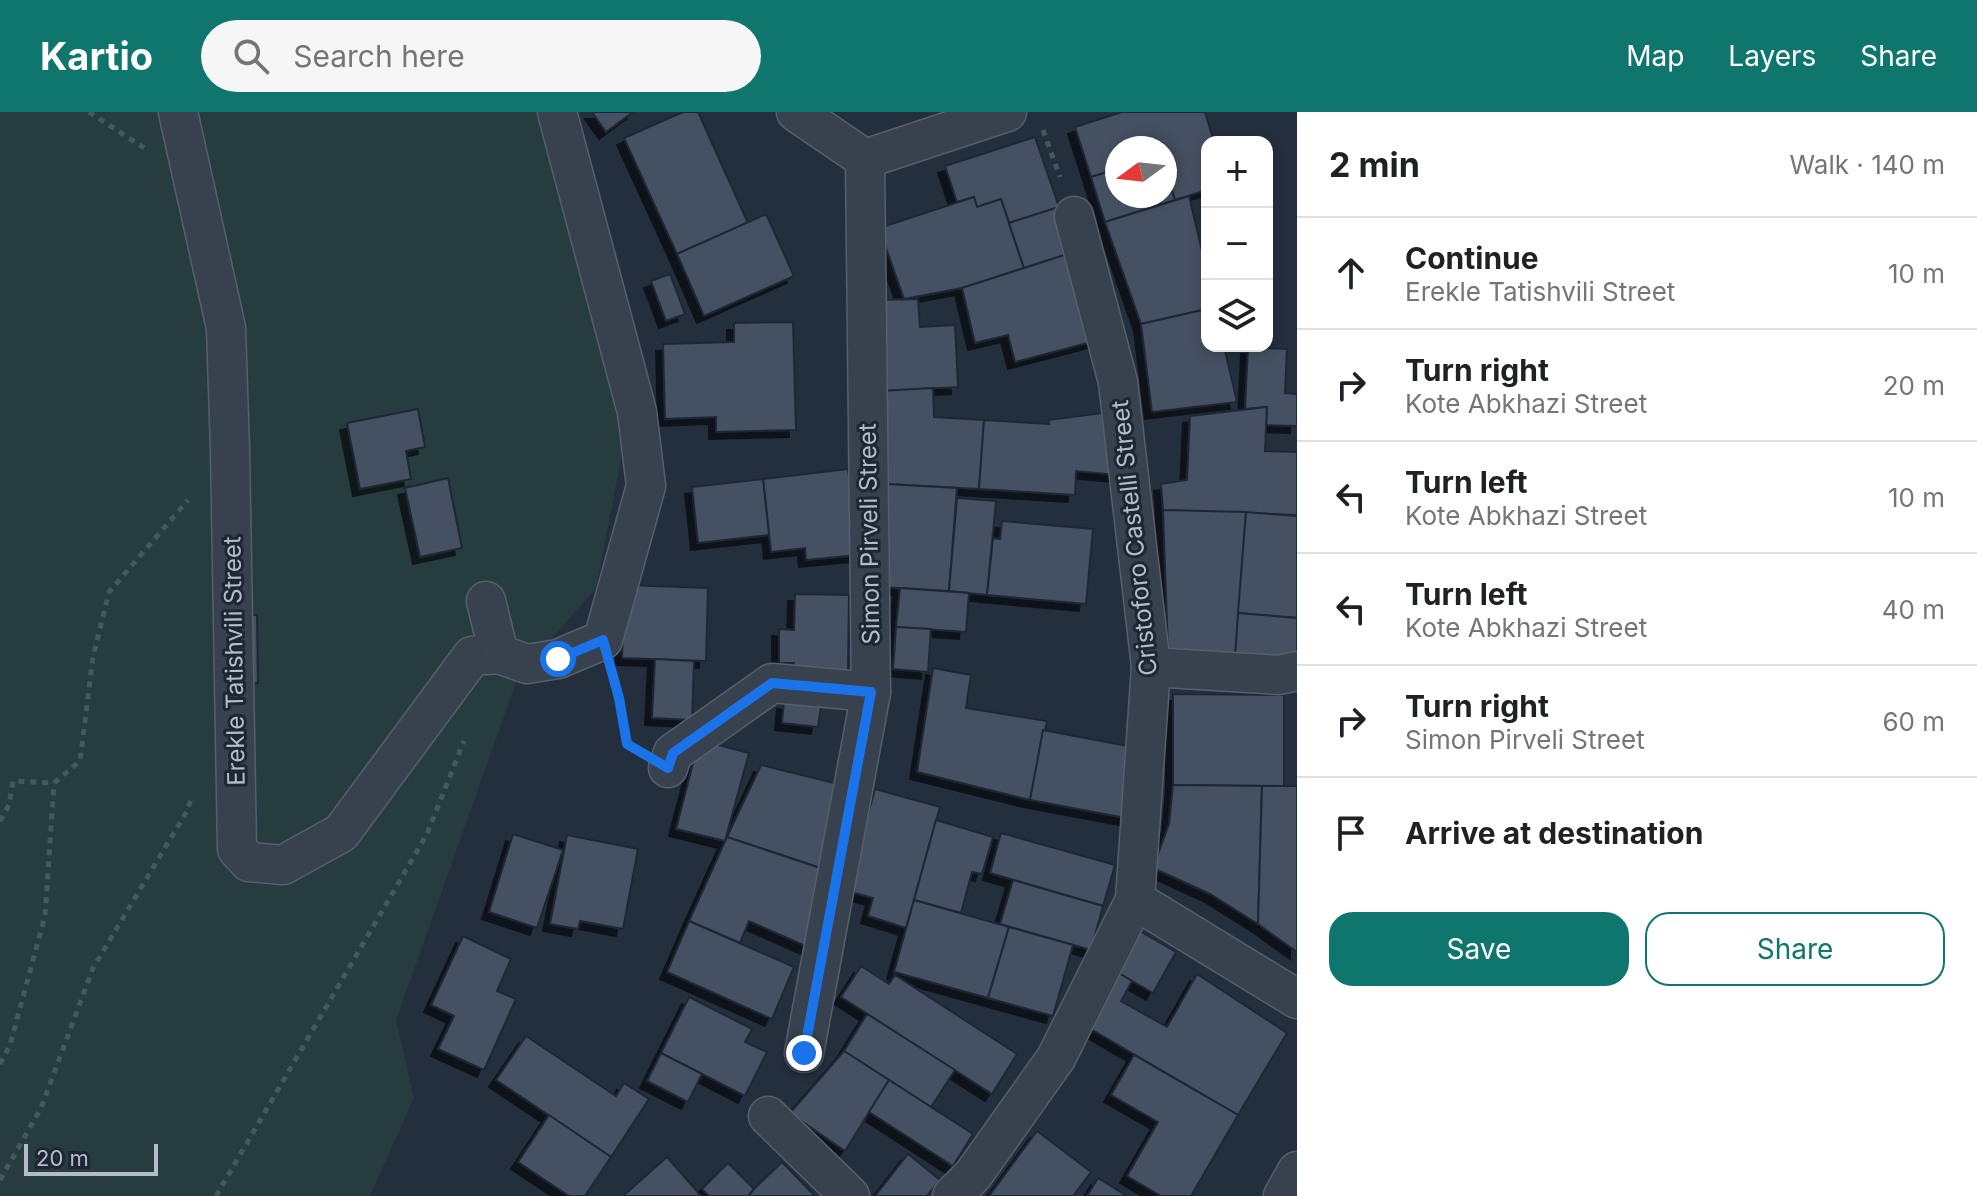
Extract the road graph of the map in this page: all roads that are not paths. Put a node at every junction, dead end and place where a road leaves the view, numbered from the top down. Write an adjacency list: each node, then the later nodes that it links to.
1 (178, 112): 8 (street, Erekle Tatishvili Street)
2 (557, 112): 8 (street)
3 (796, 112): 5 (street)
4 (992, 114): 5 (street)
5 (865, 159): 11 (street, Simon Pirveli Street)
6 (1074, 216): 9 (street, Cristoforo Castelli Street)
7 (486, 601): 8 (street)
8 (499, 654)
9 (1151, 667): 10 (street); 13 (street, Cristoforo Castelli Street)
10 (1297, 671)
11 (871, 692): 12 (street); 15 (street, Simon Pirveli Street)
12 (668, 768)
13 (1135, 900): 14 (street); 19 (street, Cristoforo Castelli Street)
14 (1297, 999)
15 (804, 1053)
16 (768, 1116): 18 (street)
17 (1297, 1171): 20 (street)
18 (850, 1196)
19 (952, 1196)
20 (1283, 1196)

